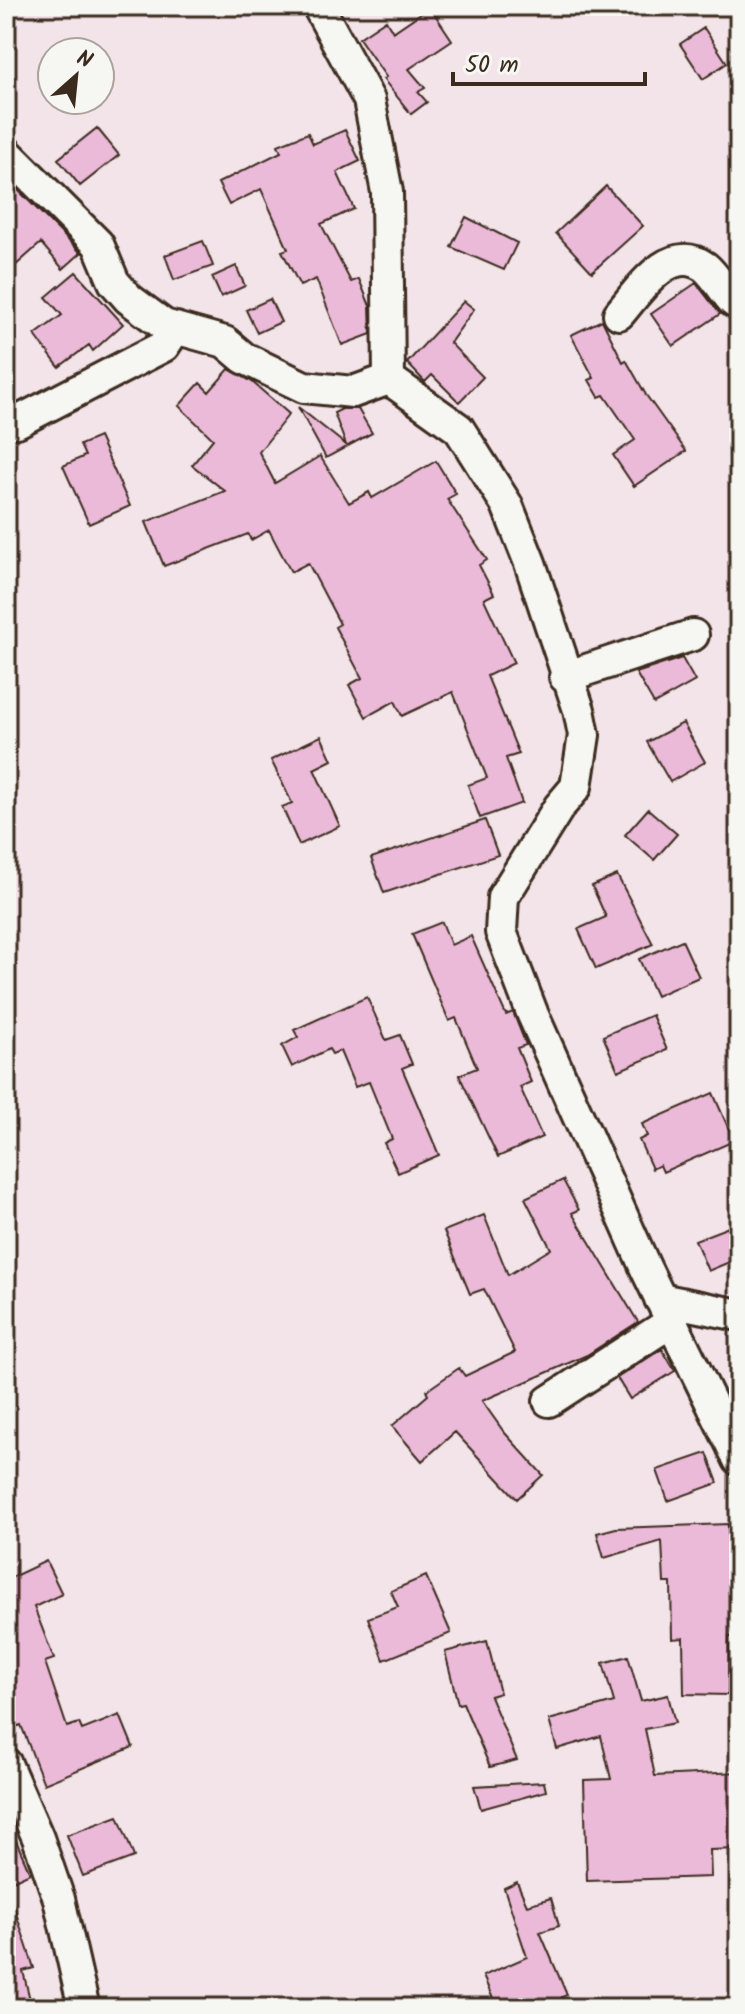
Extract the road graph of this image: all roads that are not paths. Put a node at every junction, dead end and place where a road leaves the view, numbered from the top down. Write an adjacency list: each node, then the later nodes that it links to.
1 (318, 6): 6 (street)
2 (6, 152): 5 (street)
3 (739, 303): 4 (street)
4 (619, 314)
5 (176, 328): 6 (street); 7 (street)
6 (389, 379): 9 (street)
7 (17, 422)
8 (693, 635): 9 (street)
9 (565, 677): 10 (street)
10 (666, 1310): 11 (street); 12 (street); 13 (street)
11 (739, 1315)
12 (549, 1401)
13 (739, 1460)
14 (6, 1764): 15 (street)
15 (84, 2008)

